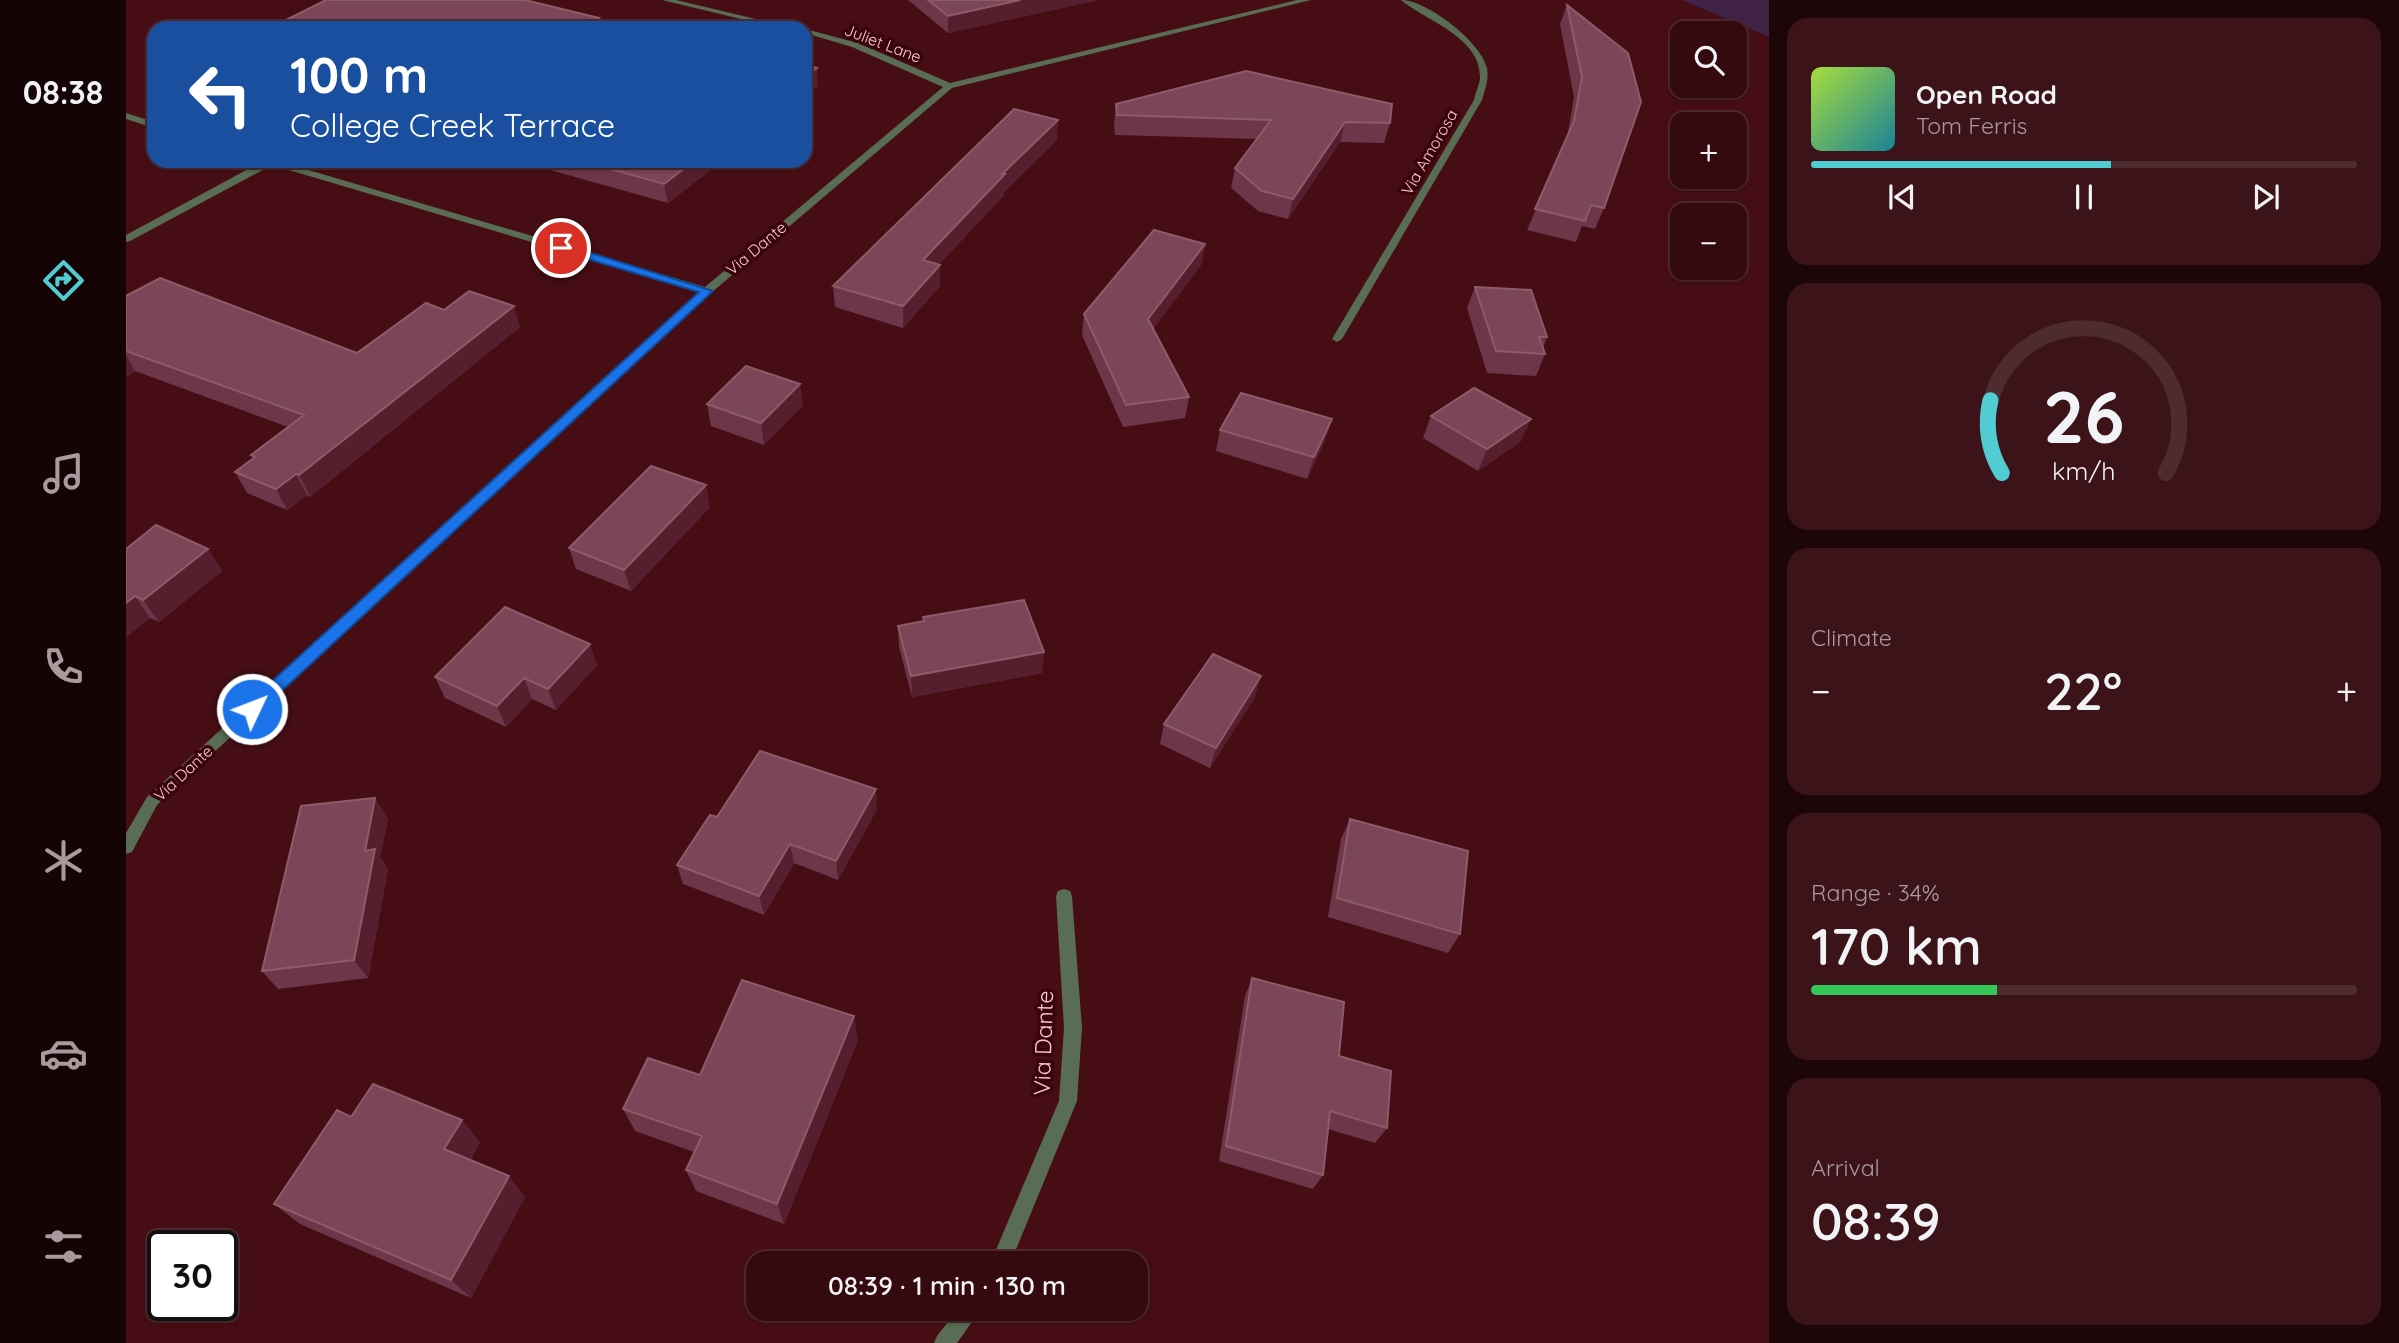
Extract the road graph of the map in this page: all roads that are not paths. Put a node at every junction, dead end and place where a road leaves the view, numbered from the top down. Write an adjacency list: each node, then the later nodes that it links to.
1 (666, 0): 4 (street)
2 (1307, 0): 6 (street, Via Dante)
3 (1405, 0): 13 (street, Via Amorosa)
4 (759, 21)
5 (812, 34): 6 (street, Juliet Lane)
6 (949, 86): 12 (street, Via Dante)
7 (126, 116): 8 (street)
8 (147, 123)
9 (256, 168): 11 (street)
10 (293, 168): 12 (street)
11 (126, 239)
12 (707, 291): 14 (street, Via Dante)
13 (1337, 339)
14 (126, 847)
15 (1064, 896): 16 (street, Via Dante)
16 (1005, 1251)
17 (961, 1321): 18 (street)
18 (944, 1343)

